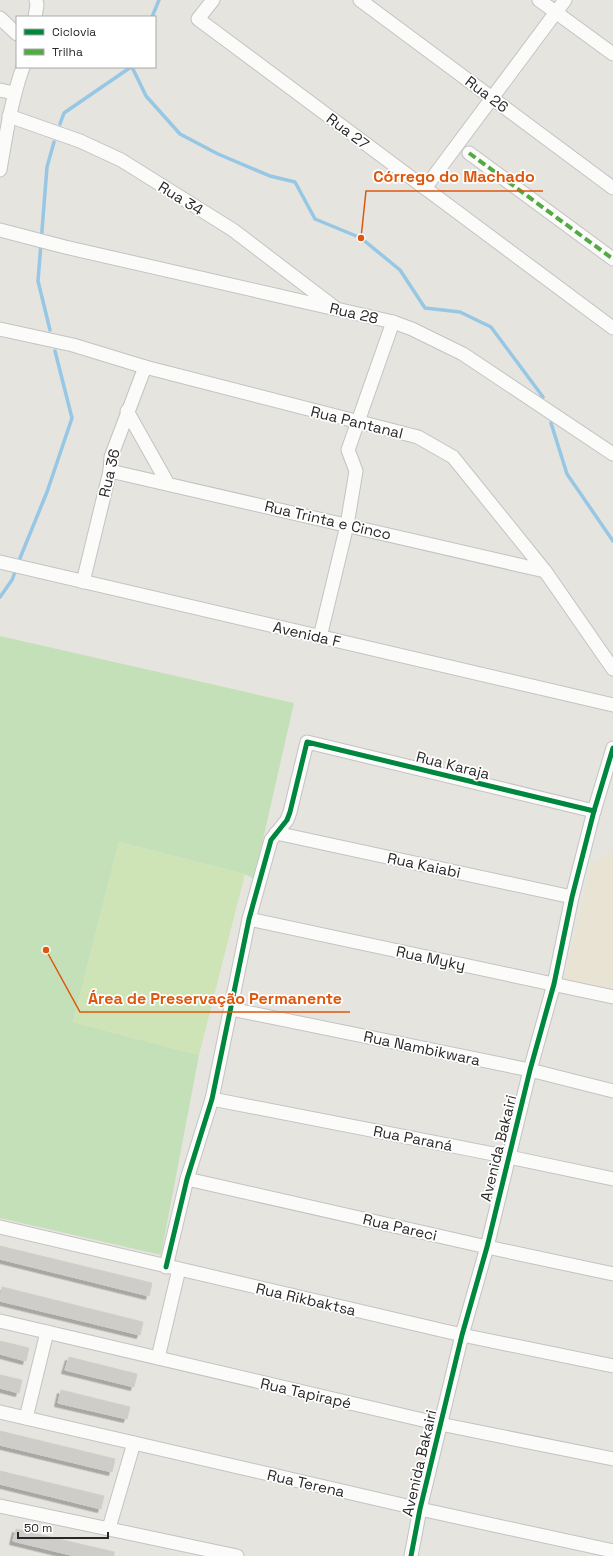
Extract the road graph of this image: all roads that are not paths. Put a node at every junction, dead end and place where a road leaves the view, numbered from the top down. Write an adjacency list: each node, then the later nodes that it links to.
1 (36, 0): 7 (street)
2 (213, 0): 18 (street, Rua 27)
3 (360, 0): 14 (street, Rua 26)
4 (539, 0): 6 (street)
5 (566, 0): 6 (street)
6 (556, 13): 10 (street); 14 (street)
7 (35, 16)
8 (0, 18): 9 (street)
9 (16, 33)
10 (613, 54)
11 (23, 68): 13 (street)
12 (0, 90): 13 (street)
13 (14, 93): 15 (street)
14 (493, 98): 18 (street); 19 (street, Rua 26)
15 (9, 116): 17 (street); 22 (street, Rua 34)
16 (469, 153): 21 (street)
17 (0, 170)
18 (425, 188): 24 (street, Rua 27)
19 (613, 188)
20 (0, 230): 22 (street, Rua 28)
21 (613, 259)
22 (337, 309): 23 (street, Rua 28)
23 (392, 322): 28 (street); 29 (street, Rua 28)
24 (613, 328)
25 (0, 329): 26 (street, Rua Pantanal)
26 (145, 367): 27 (street, Rua 36); 28 (street, Rua Pantanal)
27 (127, 411): 30 (street, Rua 36); 31 (street)
28 (357, 422): 32 (street); 34 (street, Rua Pantanal)
29 (612, 450)
30 (110, 471): 31 (street, Rua Trinta e Cinco); 35 (street, Rua 36)
31 (168, 484): 32 (street, Rua Trinta e Cinco)
32 (347, 525): 34 (street, Rua Trinta e Cinco); 36 (street)
33 (5, 563): 35 (street, Avenida F)
34 (545, 571): 37 (street, Rua Pantanal)
35 (84, 582): 36 (street, Avenida F)
36 (320, 637): 38 (street, Avenida F)
37 (613, 669)
38 (613, 705)
39 (613, 748): 40 (street, Avenida Bakairi)
40 (605, 770): 41 (street); 42 (street, Avenida Bakairi)
41 (613, 784)
42 (594, 811): 43 (street, Rua Karaja); 44 (street, Avenida Bakairi)
43 (276, 833): 44 (street, Rua Kaiabi); 45 (street)
44 (572, 897): 46 (street, Avenida Bakairi)
45 (248, 919): 46 (street, Rua Myky); 48 (street)
46 (554, 984): 47 (street, Rua Myky); 49 (street, Avenida Bakairi)
47 (613, 996)
48 (231, 1009): 49 (street, Rua Nambikwara); 51 (street)
49 (530, 1070): 50 (street, Rua Nambikwara); 52 (street, Avenida Bakairi)
50 (613, 1091)
51 (212, 1098): 52 (street, Rua Paraná); 53 (street)
52 (509, 1157): 54 (street, Rua Paraná); 56 (street, Avenida Bakairi)
53 (187, 1178): 56 (street, Rua Pareci); 57 (street)
54 (613, 1179)
55 (0, 1227): 57 (street, Rua Rikbaktsa)
56 (487, 1247): 58 (street, Rua Pareci); 61 (street, Avenida Bakairi)
57 (173, 1268): 61 (street, Rua Rikbaktsa); 62 (street)
58 (613, 1274)
59 (0, 1321): 60 (street, Rua Tapirapé)
60 (47, 1332): 62 (street, Rua Tapirapé); 65 (street)
61 (462, 1336): 63 (street, Rua Rikbaktsa); 66 (street, Avenida Bakairi)
62 (158, 1358): 66 (street, Rua Tapirapé)
63 (613, 1366)
64 (0, 1412): 65 (street, Rua Terena)
65 (26, 1418): 67 (street, Rua Terena)
66 (440, 1424): 68 (street, Rua Tapirapé); 70 (street, Avenida Bakairi)
67 (134, 1443): 70 (street, Rua Terena); 71 (street)
68 (613, 1460)
69 (1, 1509): 71 (street)
70 (420, 1509): 72 (street, Rua Terena); 74 (street, Avenida Bakairi)
71 (109, 1528): 73 (street)
72 (613, 1551)
73 (237, 1556)
74 (411, 1556)

